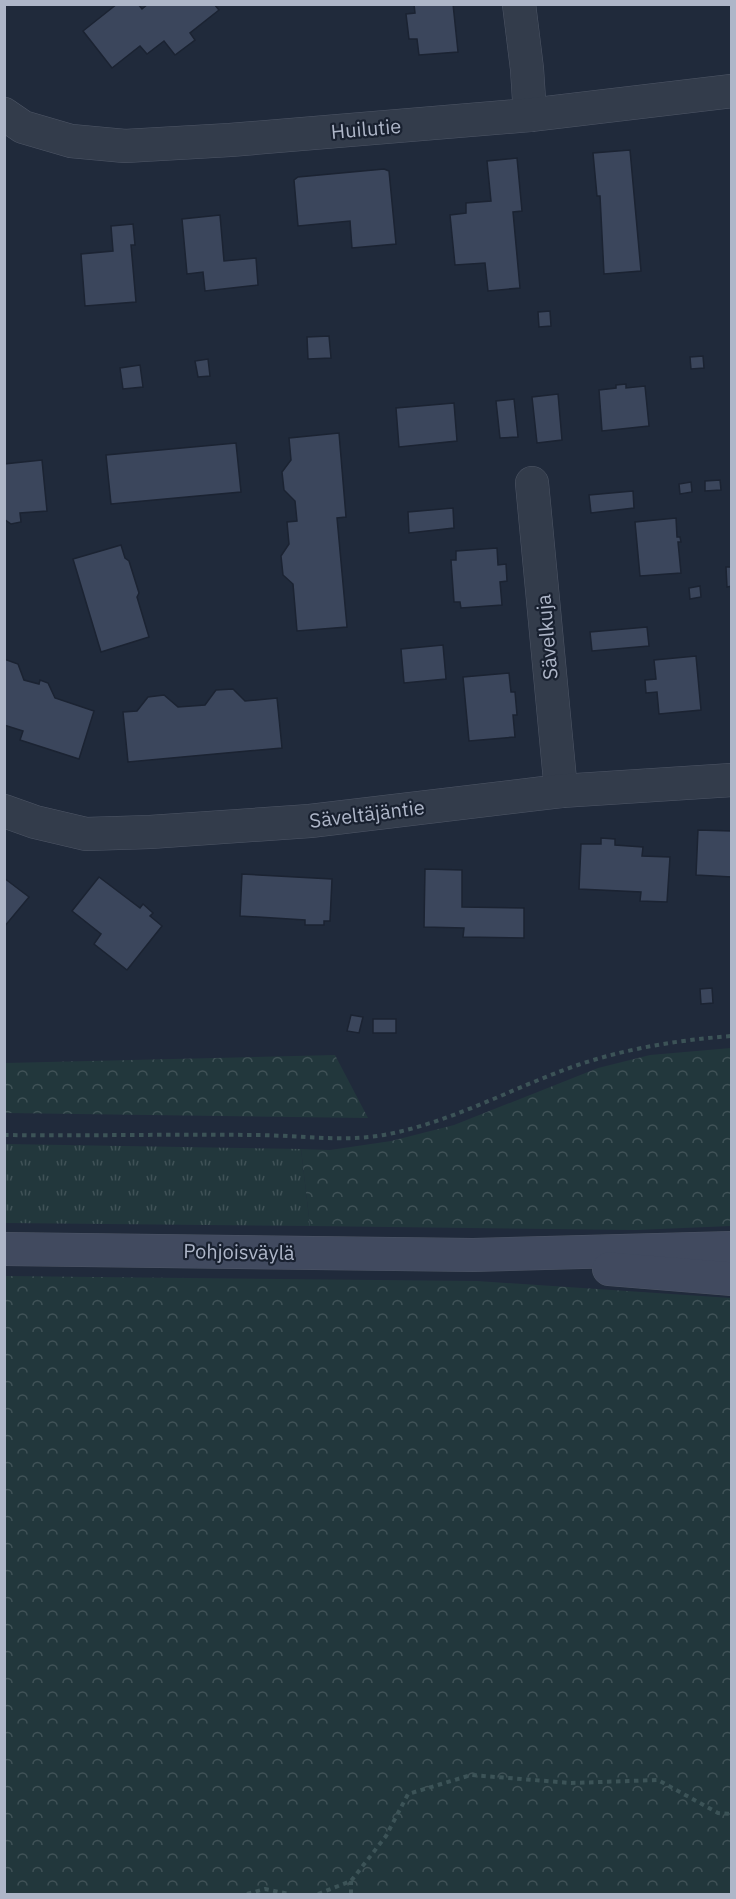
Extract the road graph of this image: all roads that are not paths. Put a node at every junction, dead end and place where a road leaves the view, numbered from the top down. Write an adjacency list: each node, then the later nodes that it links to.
1 (519, 4): 4 (street)
2 (732, 91): 4 (street, Huilutie)
3 (4, 114): 4 (street, Huilutie)
4 (530, 115)
5 (532, 483): 7 (street, Sävelkuja)
6 (732, 780): 7 (street, Säveltäjäntie)
7 (561, 791): 8 (street, Säveltäjäntie)
8 (4, 811)
9 (732, 1248): 11 (main road, Pohjoisväylä)
10 (4, 1249): 11 (main road, Pohjoisväylä)
11 (473, 1255): 12 (main road, Pohjoisväylä)
12 (732, 1280)

